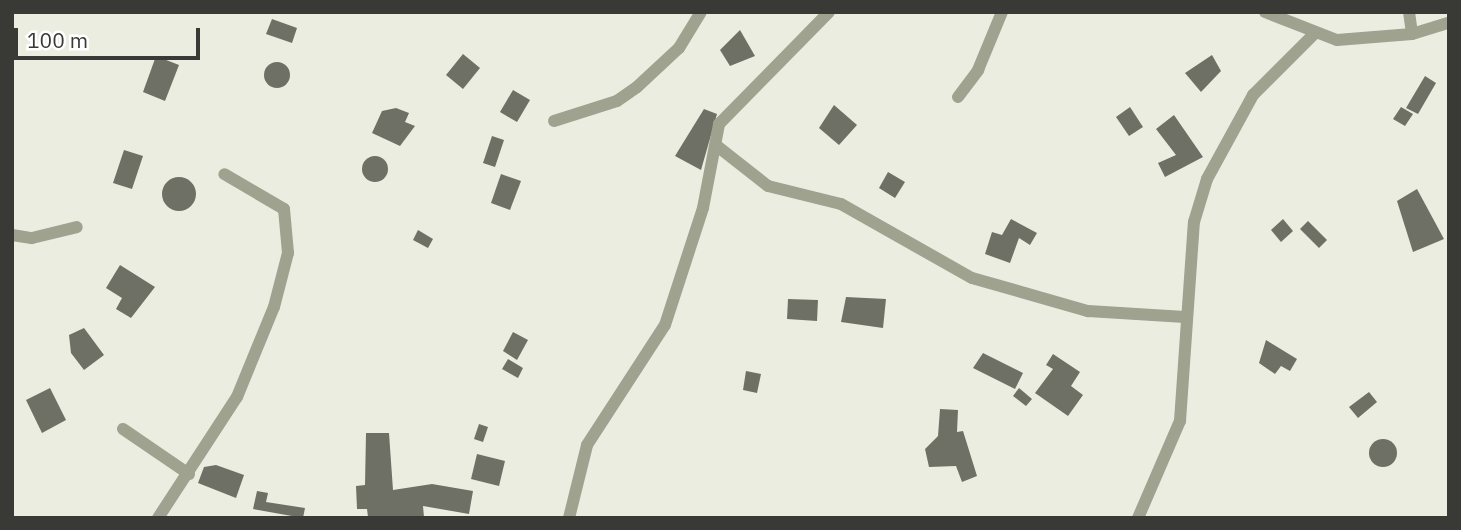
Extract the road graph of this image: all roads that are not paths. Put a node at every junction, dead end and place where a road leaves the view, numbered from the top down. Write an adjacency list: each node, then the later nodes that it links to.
1 (701, 12): 10 (street)
2 (829, 12): 11 (street)
3 (1002, 12): 9 (street)
4 (1265, 12): 7 (street)
5 (1409, 12): 8 (street)
6 (1449, 23): 8 (street)
7 (1314, 34): 8 (street); 15 (street)
8 (1412, 34)
9 (958, 97)
10 (554, 121)
11 (717, 146): 15 (street); 19 (street)
12 (224, 174): 17 (street)
13 (77, 227): 14 (street)
14 (12, 235)
15 (1185, 317): 20 (street)
16 (123, 429): 17 (street)
17 (189, 474): 18 (street)
18 (158, 518)
19 (569, 518)
20 (1138, 518)

